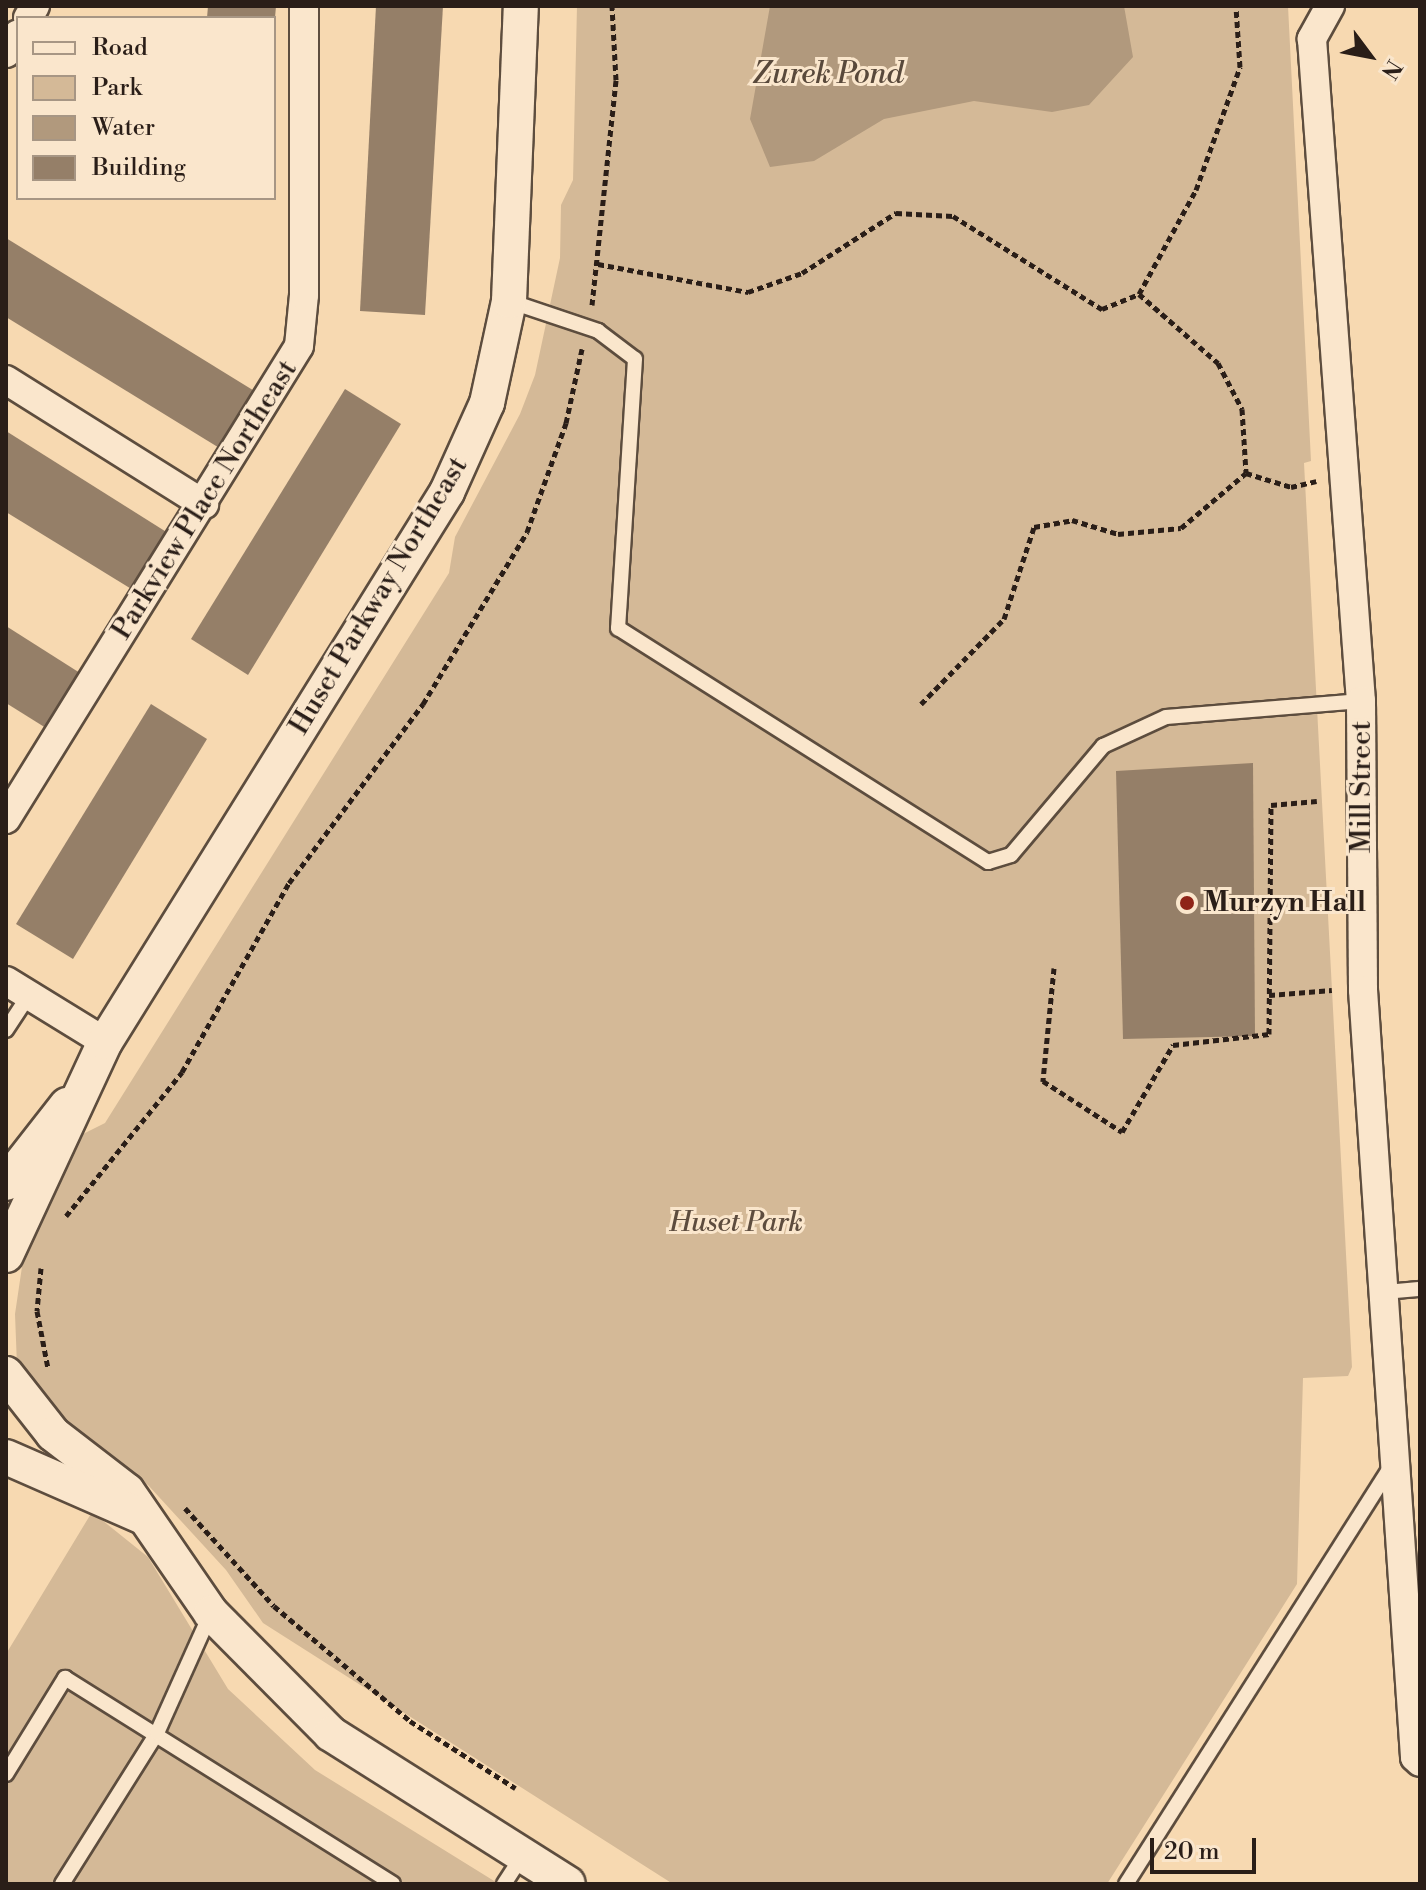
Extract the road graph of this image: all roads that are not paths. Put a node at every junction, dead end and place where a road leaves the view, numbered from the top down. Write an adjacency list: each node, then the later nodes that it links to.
1 (304, 6): 6 (street, Parkview Place Northeast)
2 (521, 6): 4 (street, Huset Parkway Northeast)
3 (1330, 6): 7 (street, Mill Street)
4 (509, 301): 7 (lane); 12 (street, Huset Parkway Northeast)
5 (6, 380): 6 (street)
6 (204, 504): 8 (street, Parkview Place Northeast)
7 (1361, 701): 17 (street, Mill Street)
8 (15, 783): 9 (street, Parkview Place Northeast)
9 (6, 819)
10 (17, 988): 11 (lane); 12 (street)
11 (6, 1030)
12 (105, 1042): 13 (street, Huset Parkway Northeast)
13 (84, 1087): 14 (street, Huset Parkway Northeast); 15 (street, Huset Parkway Northeast)
14 (6, 1183)
15 (6, 1255)
16 (1420, 1289): 17 (lane)
17 (1385, 1292): 20 (street, Mill Street)
18 (6, 1374): 21 (street)
19 (6, 1457): 21 (street)
20 (1396, 1460): 24 (street, Mill Street); 30 (lane)
21 (141, 1516): 22 (street)
22 (211, 1613): 23 (lane); 26 (street)
23 (157, 1733): 25 (lane); 27 (lane); 28 (lane)
24 (1420, 1762)
25 (6, 1774)
26 (513, 1870): 29 (street)
27 (62, 1884)
28 (393, 1884)
29 (568, 1884)
30 (1126, 1884)

